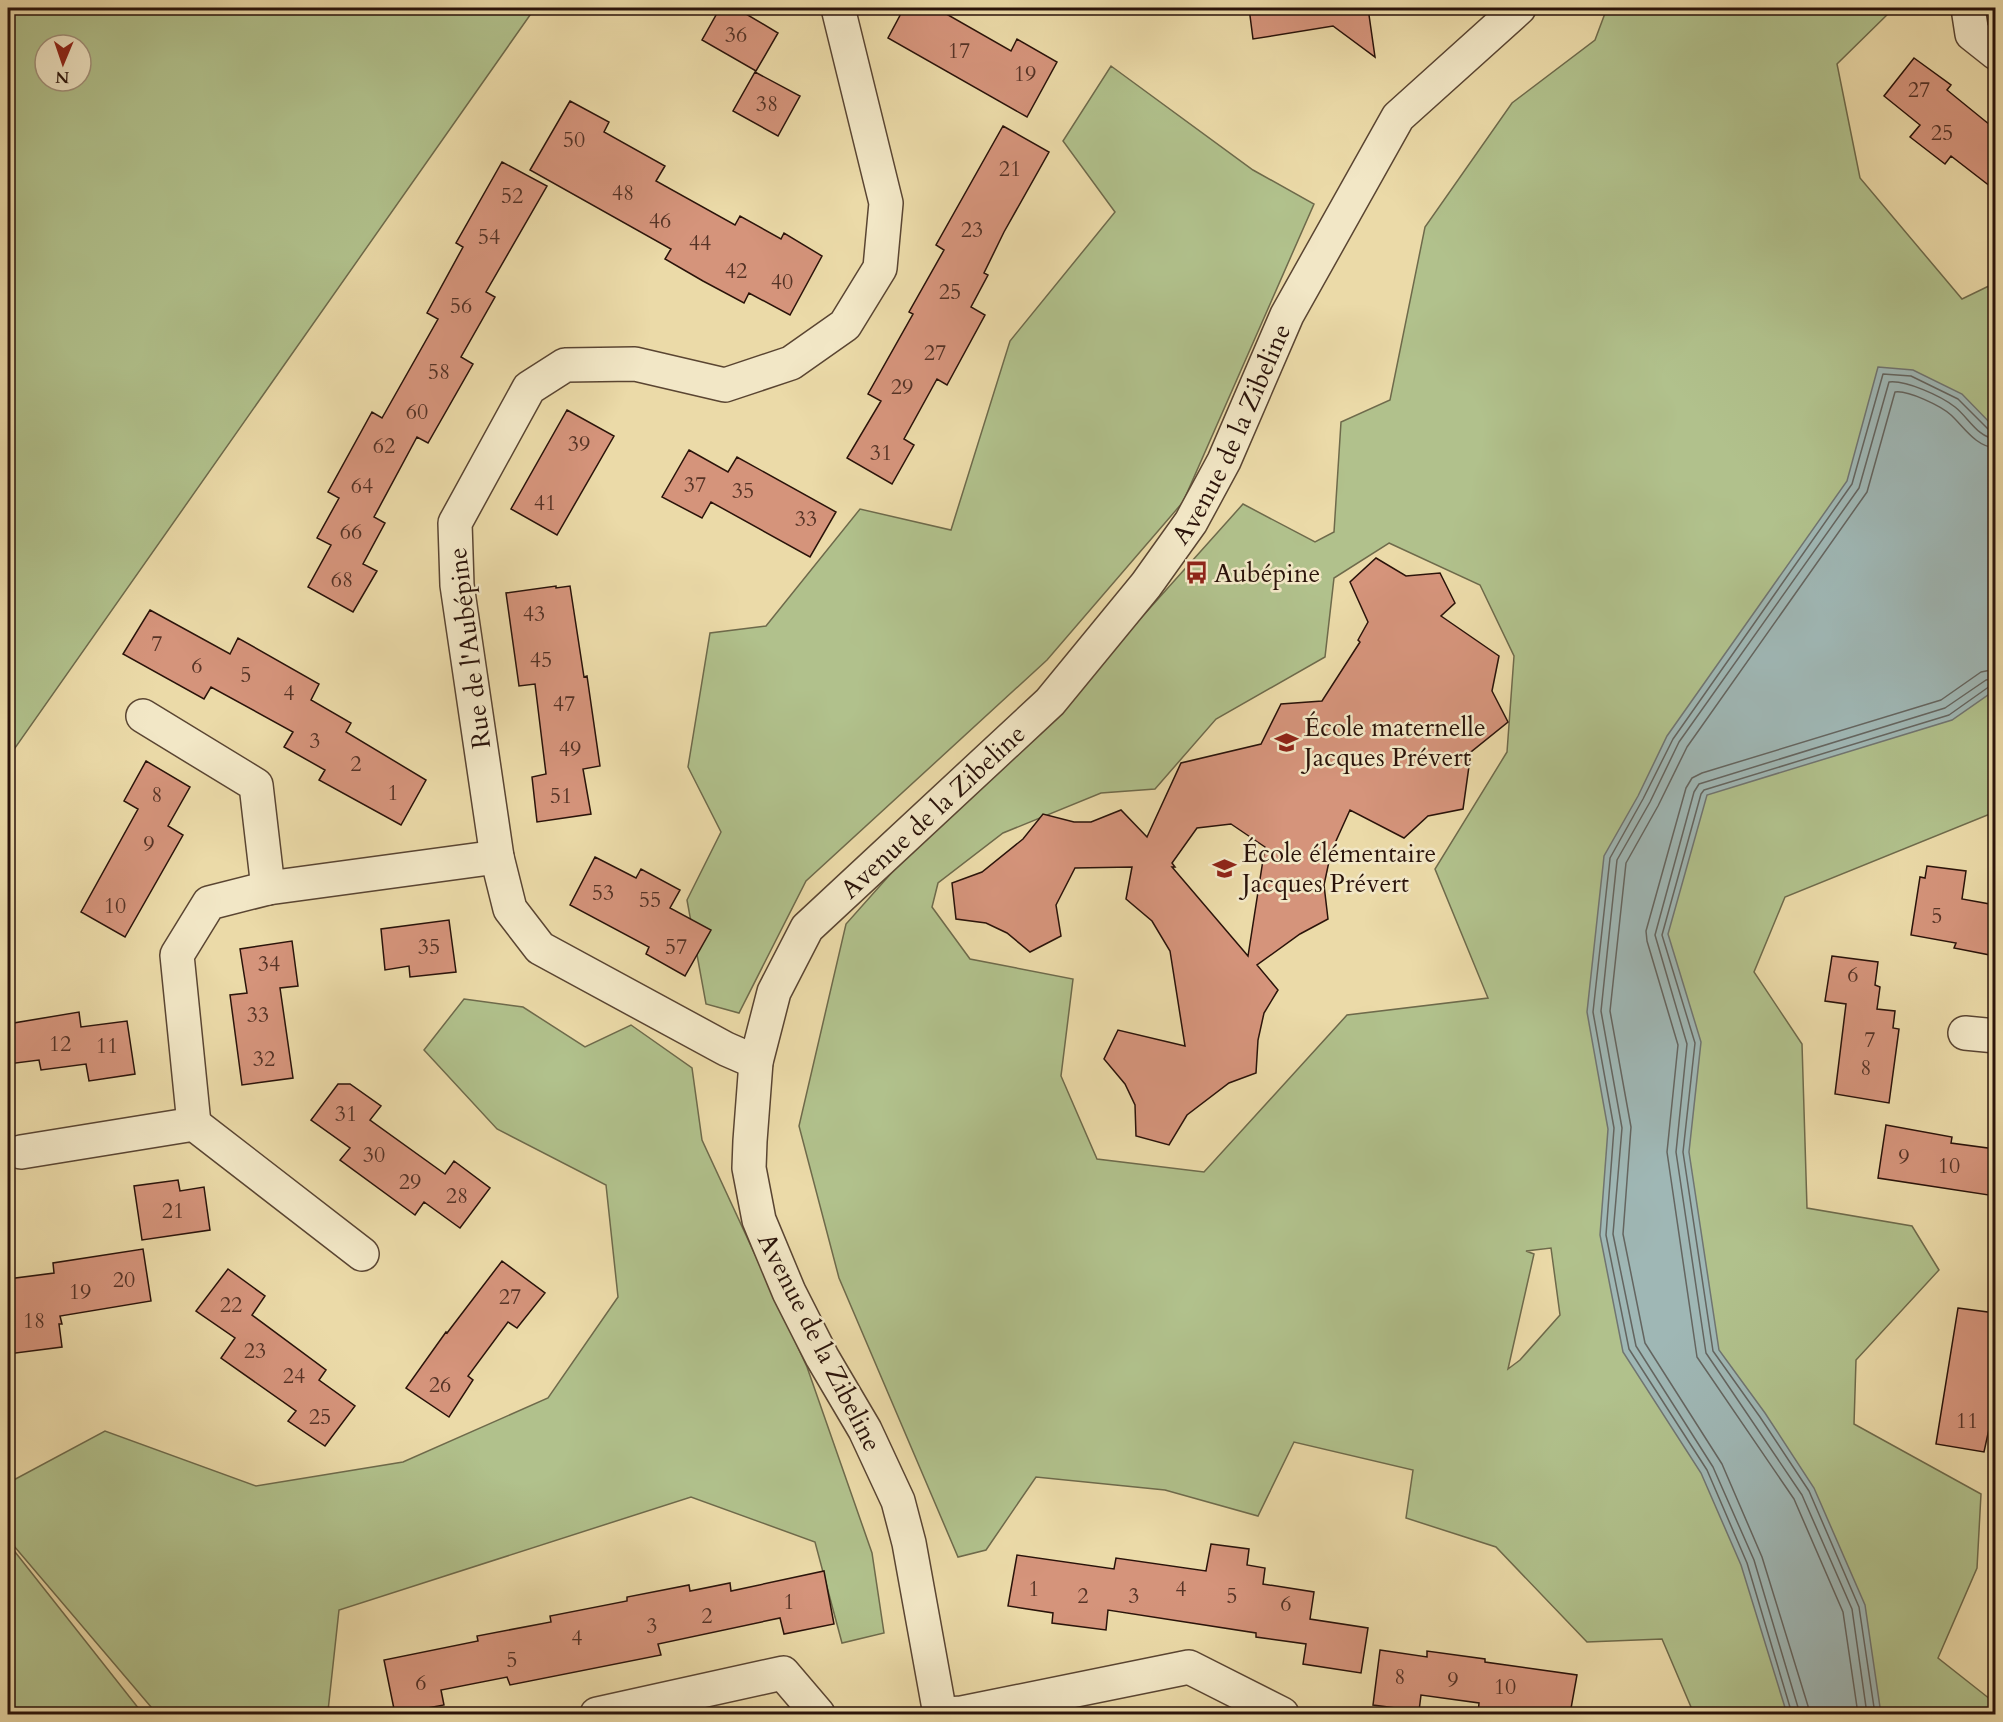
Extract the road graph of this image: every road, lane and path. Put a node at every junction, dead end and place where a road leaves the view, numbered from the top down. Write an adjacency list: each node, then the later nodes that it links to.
1 (838, 8): 6 (street, Rue de l'Aubépine)
2 (1519, 8): 8 (street, Avenue de la Zibeline)
3 (1968, 8): 4 (street)
4 (1995, 53)
5 (143, 716): 7 (street)
6 (497, 856): 7 (street); 8 (street, Rue de l'Aubépine)
7 (268, 888): 9 (street)
8 (756, 1062): 14 (street, Avenue de la Zibeline)
9 (194, 1124): 10 (street); 11 (street)
10 (21, 1152)
11 (362, 1254)
12 (597, 1714): 13 (street)
13 (818, 1714)
14 (940, 1714)
15 (947, 1714): 16 (street)
16 (1282, 1714)

